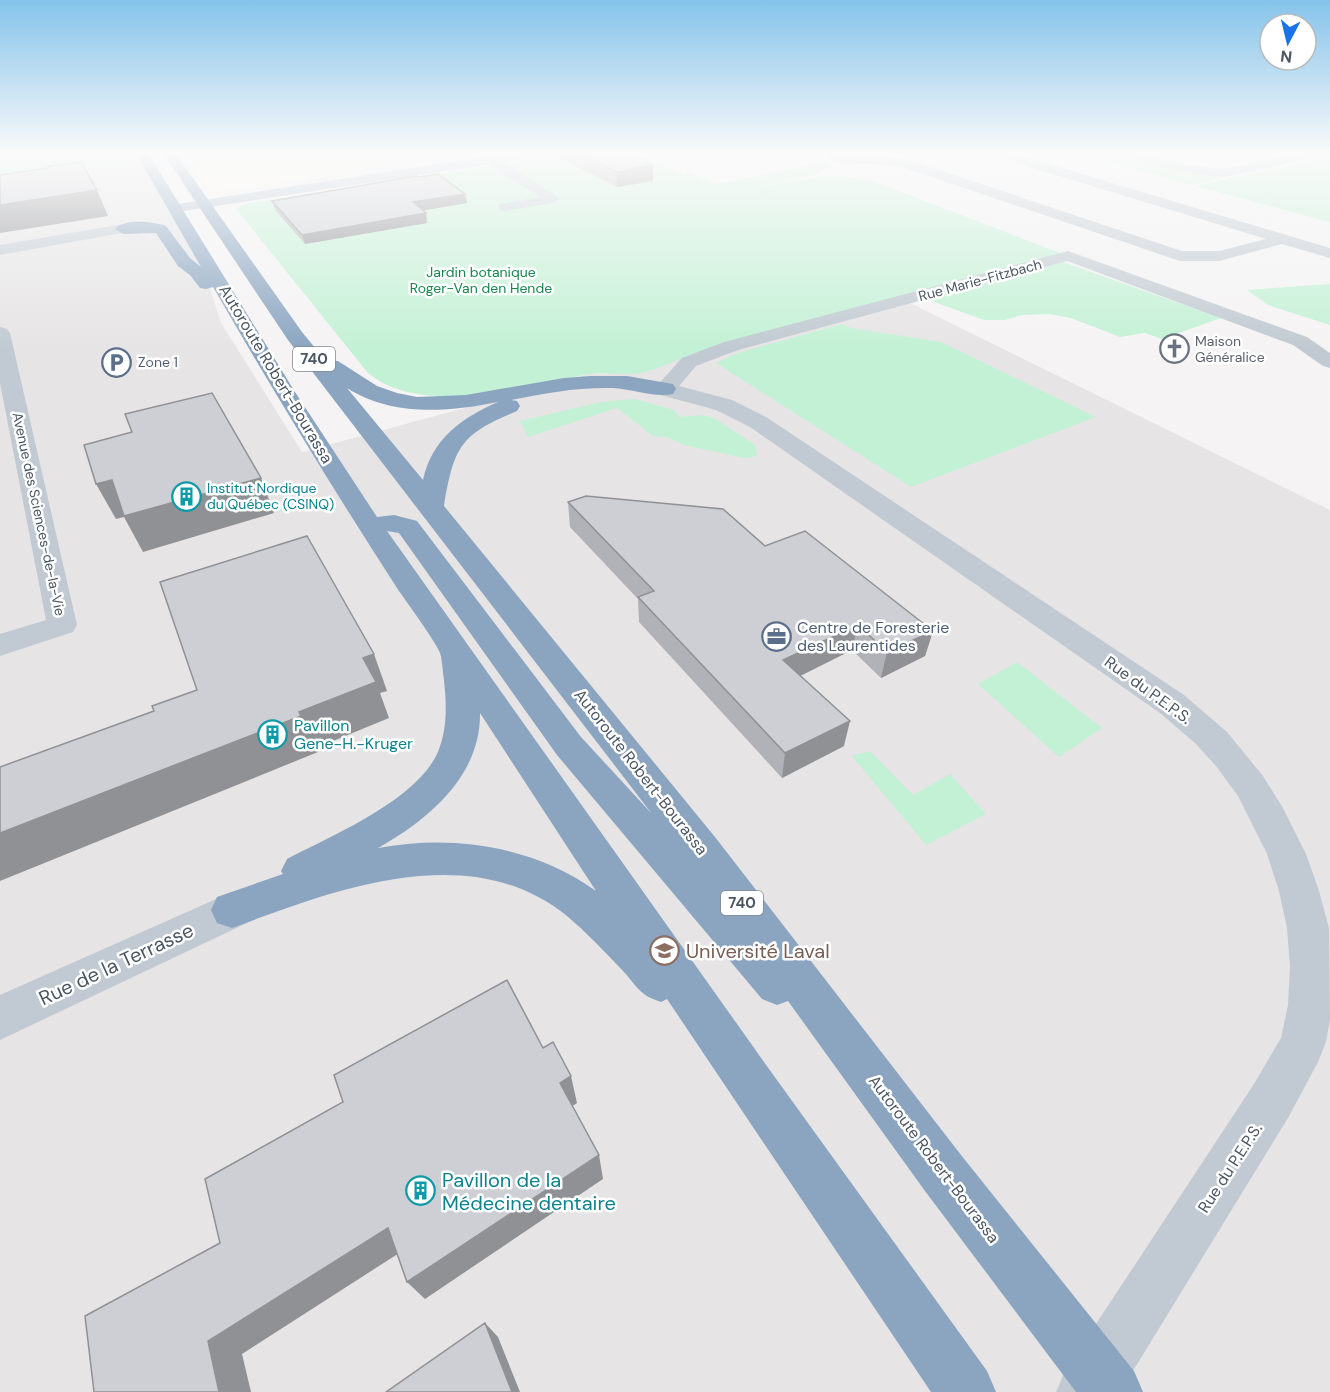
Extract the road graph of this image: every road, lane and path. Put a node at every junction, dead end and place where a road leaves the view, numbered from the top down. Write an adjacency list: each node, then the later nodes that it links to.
1 (182, 218): 11 (highway, Autoroute Robert-Bourassa / 740)
2 (215, 218): 10 (highway, Autoroute Robert-Bourassa / 740)
3 (1067, 218): 6 (street)
4 (1212, 218): 6 (street)
5 (123, 229): 7 (street); 11 (highway)
6 (1281, 239): 8 (street)
7 (0, 250)
8 (1330, 253)
9 (0, 333): 16 (street, Avenue des Sciences-de-la-Vie)
10 (296, 336): 13 (highway); 14 (highway, Autoroute Robert-Bourassa / 740)
11 (260, 351): 15 (highway, Autoroute Robert-Bourassa / 740)
12 (1330, 362): 13 (street, Rue Marie-Fitzbach)
13 (665, 389): 14 (highway); 23 (street, Rue du P.E.P.S.)
14 (431, 508): 21 (highway, Autoroute Robert-Bourassa / 740)
15 (370, 526): 17 (highway, Autoroute Robert-Bourassa / 740); 21 (highway)
16 (0, 645)
17 (455, 651): 18 (highway); 20 (highway, Autoroute Robert-Bourassa / 740)
18 (232, 910): 19 (street, Rue de la Terrasse); 20 (highway)
19 (0, 1018)
20 (752, 1086): 22 (highway, Autoroute Robert-Bourassa / 740)
21 (944, 1173): 24 (highway, Autoroute Robert-Bourassa / 740); 25 (highway)
22 (966, 1392)
23 (1086, 1392)
24 (1113, 1392)
25 (1134, 1392)

